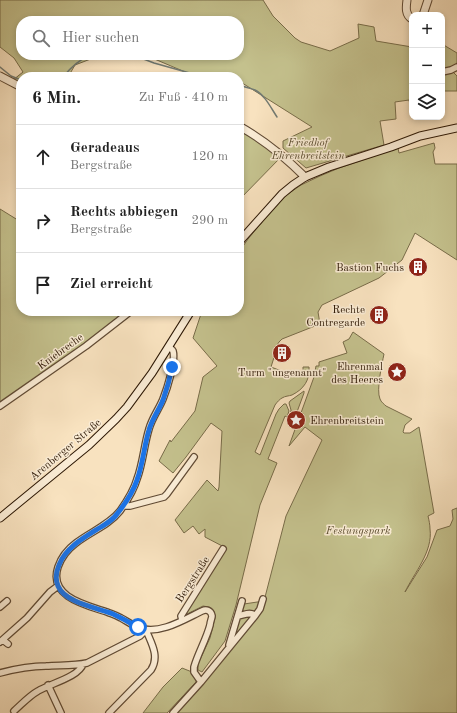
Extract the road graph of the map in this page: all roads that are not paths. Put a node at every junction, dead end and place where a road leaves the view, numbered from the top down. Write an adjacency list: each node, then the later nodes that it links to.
1 (407, 0): 4 (main road)
2 (428, 0): 3 (main road)
3 (424, 12)
4 (409, 18)
5 (457, 67): 6 (street)
6 (445, 71)
7 (0, 76): 8 (main road)
8 (16, 84)
9 (457, 128): 11 (main road)
10 (244, 129): 11 (main road)
11 (305, 177): 12 (main road)
12 (244, 236)
13 (125, 316): 16 (street, Kniebreche)
14 (188, 316): 15 (main road, Arenberger Straße)
15 (169, 347): 18 (street); 19 (main road, Arenberger Straße)
16 (0, 406)
17 (194, 457): 18 (street)
18 (124, 505): 21 (street)
19 (0, 518)
20 (223, 549): 28 (street, Bergstraße)
21 (58, 586): 29 (street); 30 (street)
22 (263, 599): 27 (street)
23 (7, 601): 25 (street)
24 (242, 601): 26 (street)
25 (0, 607)
26 (238, 616): 27 (street); 32 (street)
27 (255, 616): 32 (street)
28 (182, 620): 29 (street, Bergstraße); 35 (street, Bergstraße)
29 (146, 630): 33 (street); 39 (street)
30 (2, 641): 31 (street)
31 (8, 644)
32 (226, 651): 35 (street)
33 (83, 664): 34 (street); 36 (street)
34 (0, 673)
35 (201, 682): 40 (street)
36 (48, 686): 37 (street); 38 (street)
37 (14, 711)
38 (61, 713)
39 (109, 713)
40 (173, 713)

